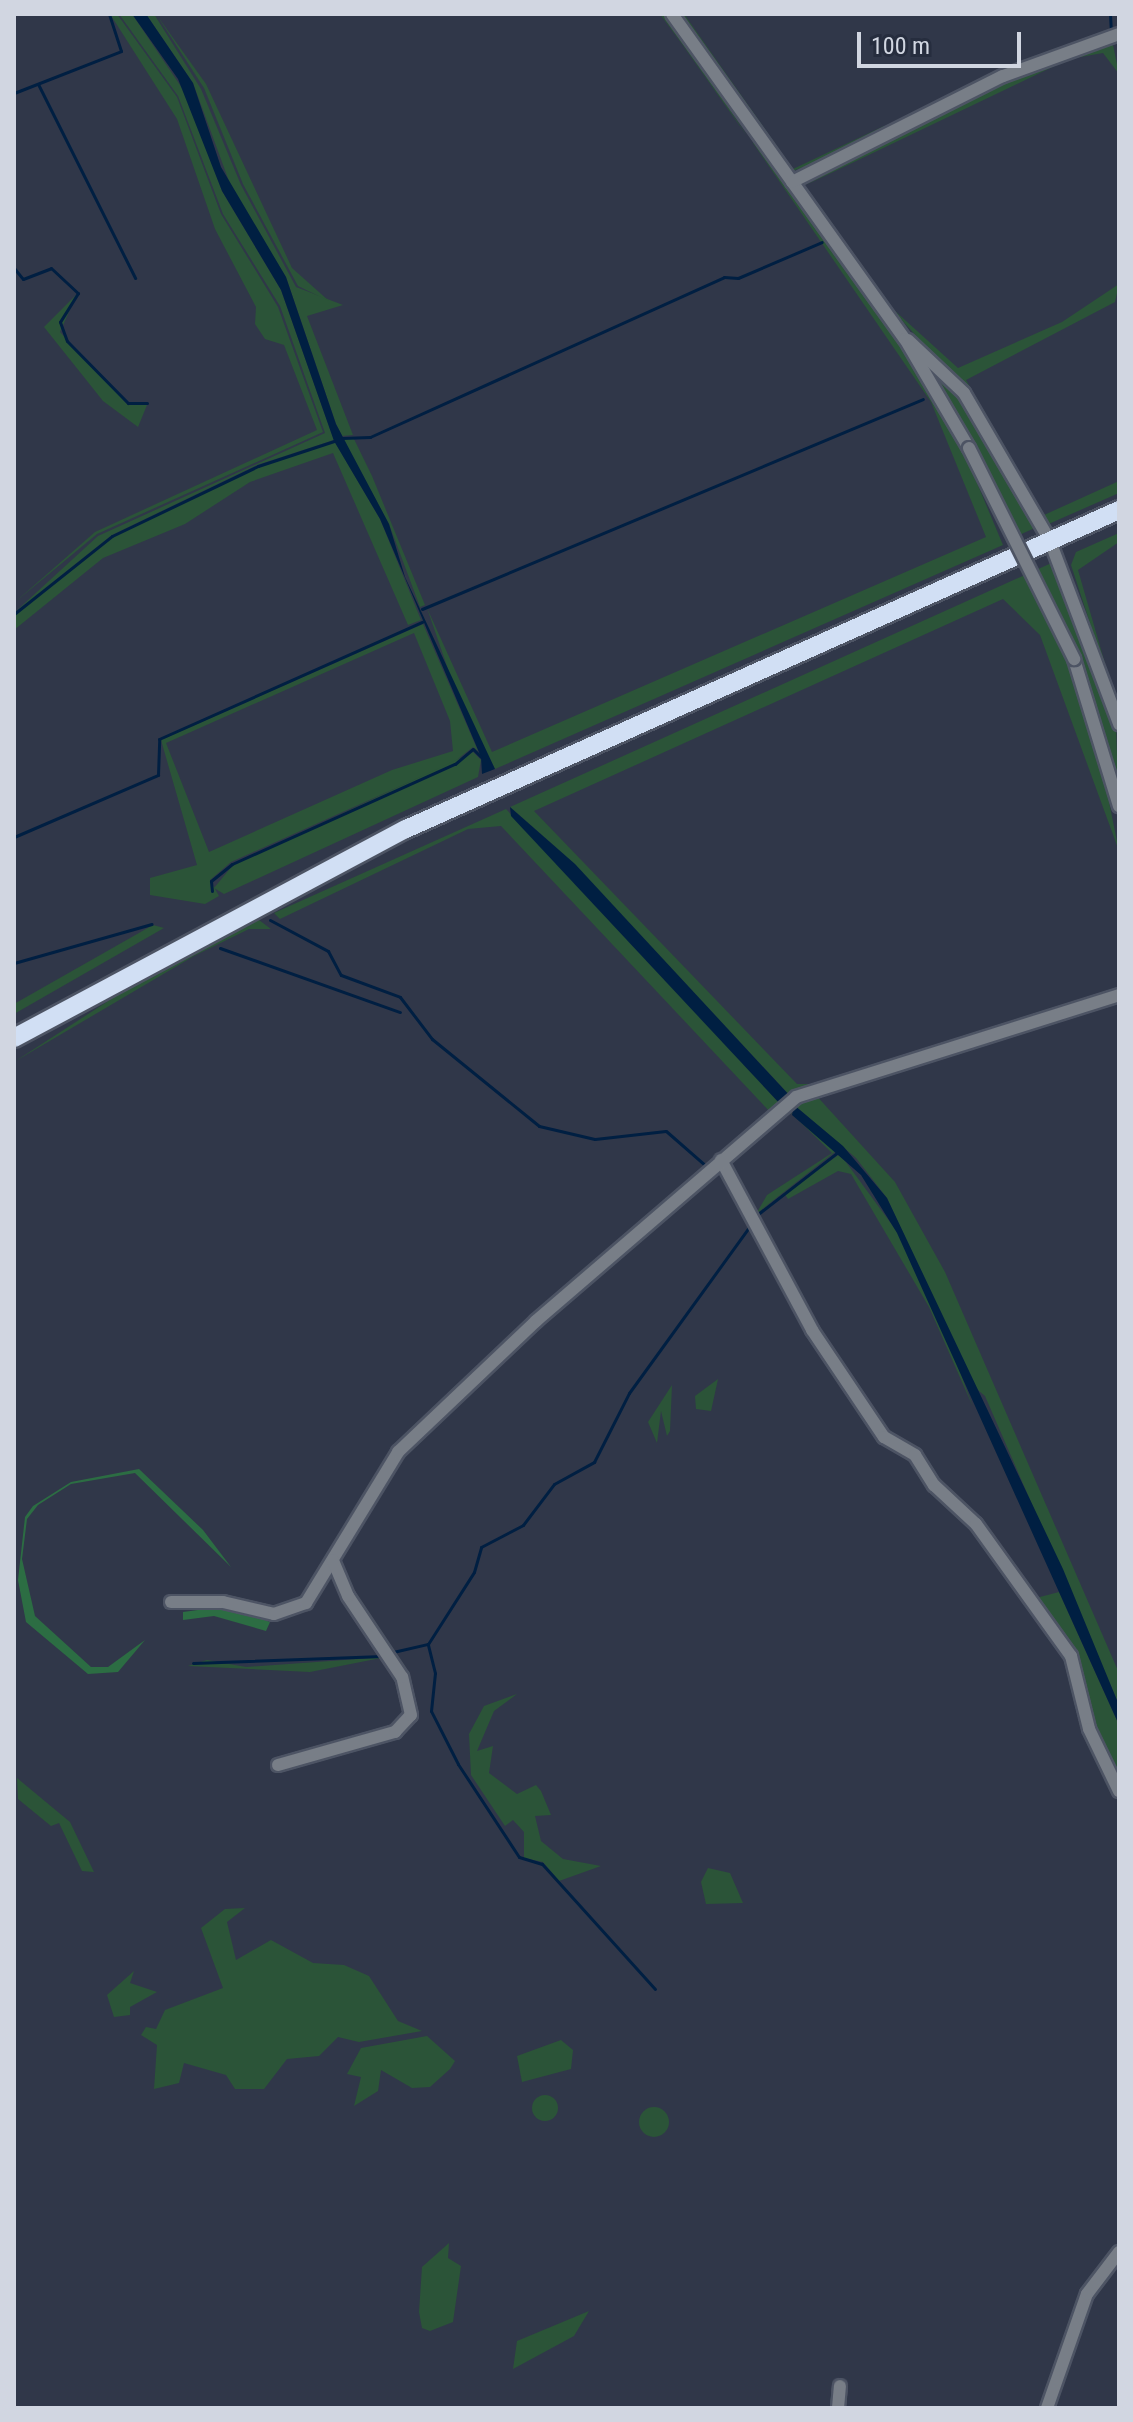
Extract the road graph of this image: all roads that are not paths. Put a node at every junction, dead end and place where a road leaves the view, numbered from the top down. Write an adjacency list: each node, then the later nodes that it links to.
1 (672, 14): 3 (street)
2 (1119, 34): 3 (street)
3 (792, 182): 4 (street)
4 (905, 339): 6 (street); 8 (street, bridge)
5 (1119, 510): 6 (highway)
6 (1050, 541): 7 (street); 10 (highway)
7 (1119, 724)
8 (1119, 806)
9 (1119, 995): 11 (street)
10 (14, 1038)
11 (721, 1160): 12 (street); 15 (street)
12 (333, 1560): 13 (street); 14 (street)
13 (171, 1602)
14 (278, 1765)
15 (1119, 1791)
16 (1119, 2252): 19 (street)
17 (840, 2386): 18 (street)
18 (838, 2408)
19 (1047, 2408)

